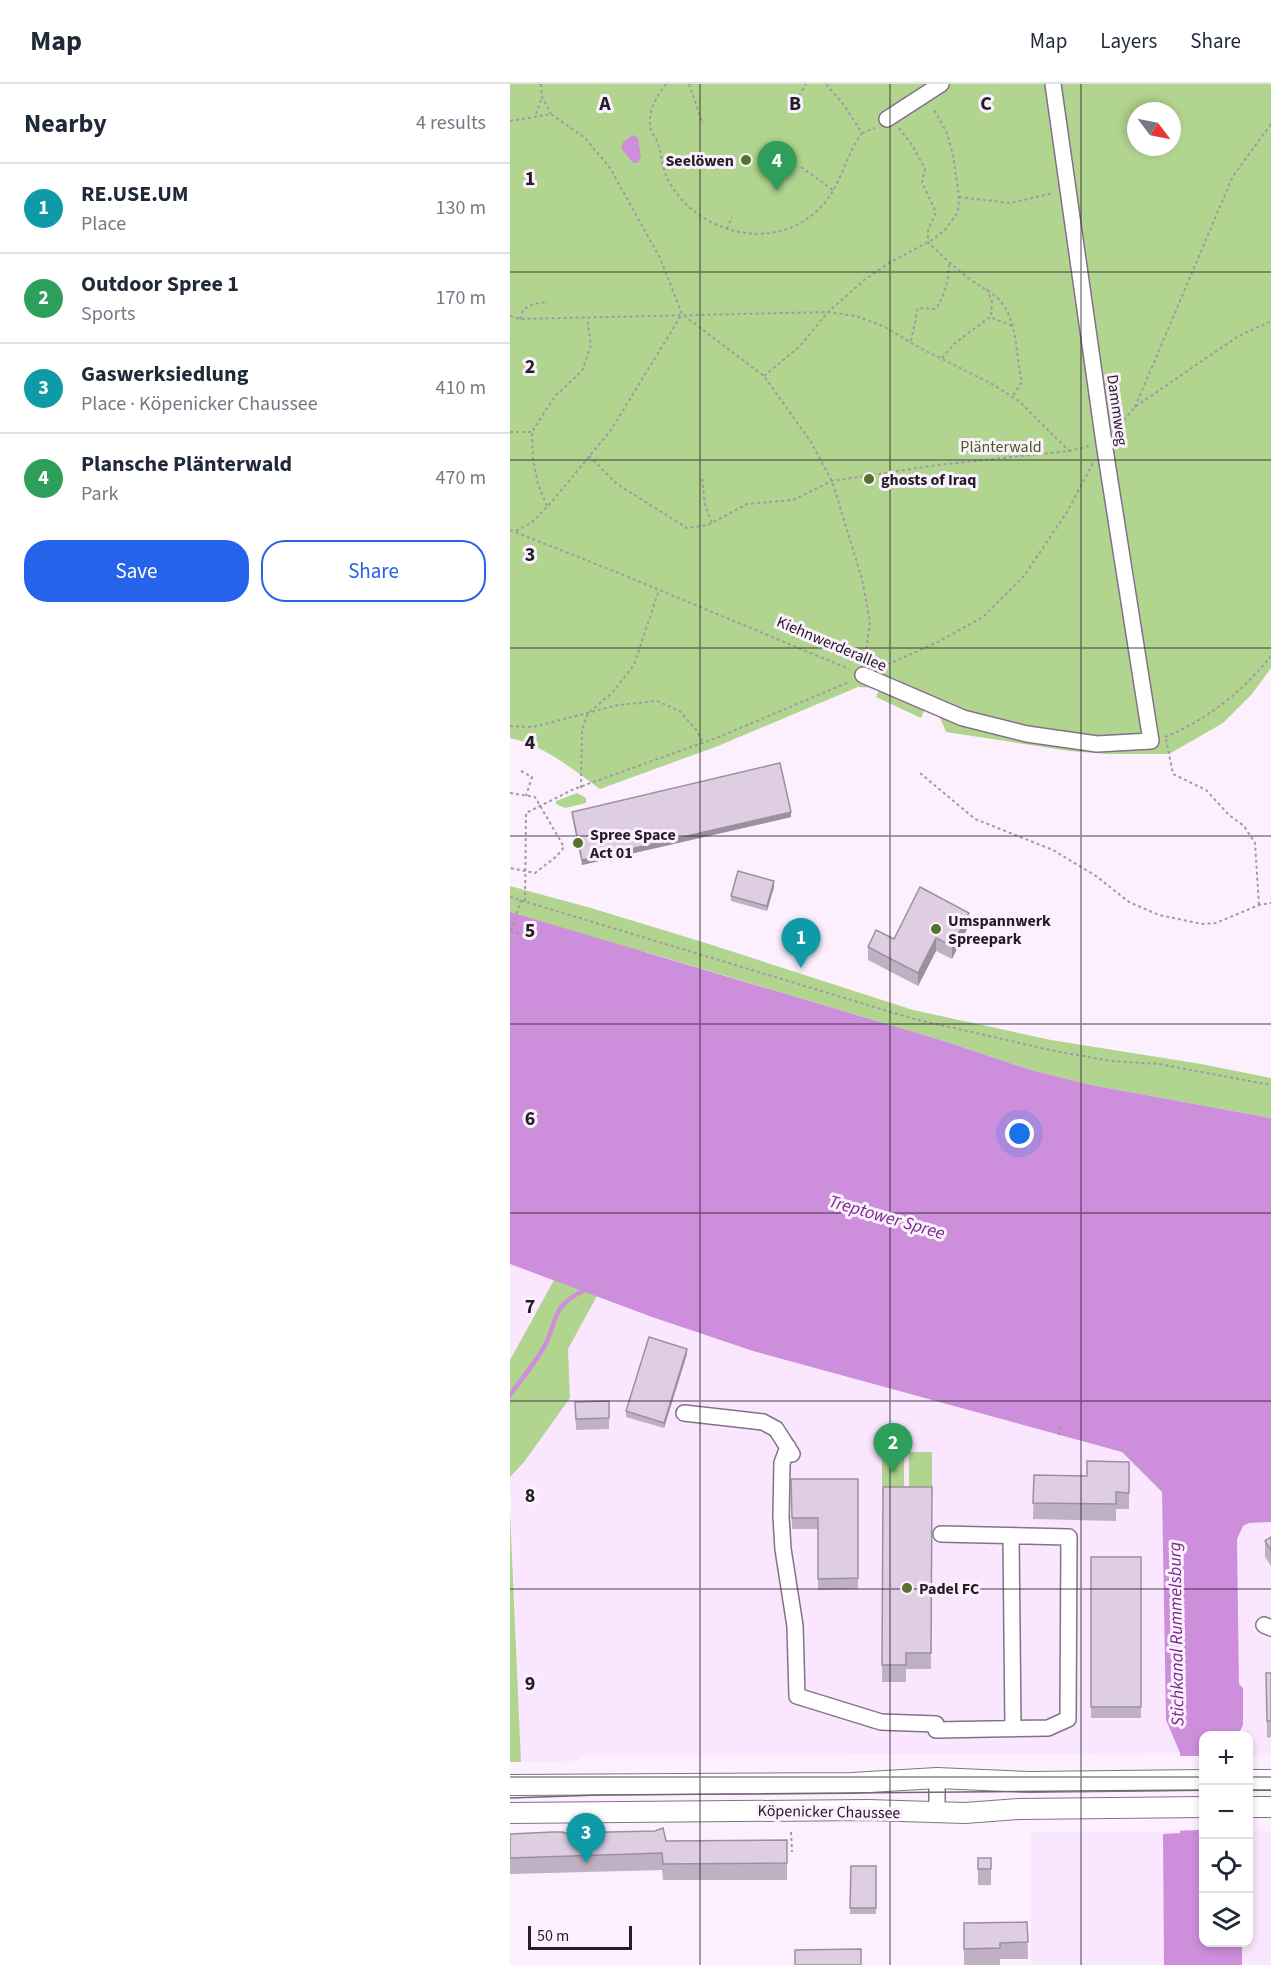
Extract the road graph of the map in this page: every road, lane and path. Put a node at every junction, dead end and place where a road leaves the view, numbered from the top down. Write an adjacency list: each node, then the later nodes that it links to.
1 (541, 84): 9 (path)
2 (666, 84): 22 (path)
3 (688, 84): 15 (path)
4 (807, 84): 10 (path)
5 (826, 84): 18 (path)
6 (941, 84): 8 (lane)
7 (1053, 84): 19 (lane, Dammweg)
8 (925, 94): 13 (lane); 20 (path)
9 (542, 97): 11 (path); 12 (path)
10 (796, 101)
11 (551, 114): 12 (path); 28 (path)
12 (536, 116): 14 (path)
13 (890, 118): 23 (path)
14 (510, 121)
15 (703, 124)
16 (1271, 124): 39 (path)
17 (801, 167): 18 (path)
18 (833, 190): 22 (path)
19 (1069, 190): 20 (path); 42 (lane, Dammweg)
20 (959, 197): 23 (path)
21 (732, 216): 22 (path)
22 (727, 229)
23 (928, 242): 24 (path); 27 (path)
24 (950, 262): 25 (path); 35 (path)
25 (987, 289): 30 (path); 34 (path)
26 (548, 303): 32 (path)
27 (828, 312): 28 (path); 35 (path); 37 (path)
28 (682, 314): 31 (path); 37 (path); 44 (path)
29 (510, 316): 32 (path)
30 (990, 317): 34 (path); 36 (path)
31 (587, 318): 32 (path); 41 (path)
32 (520, 319)
33 (1271, 321): 39 (path)
34 (1012, 326): 38 (path)
35 (910, 343): 36 (path)
36 (941, 358): 38 (path)
37 (764, 376): 46 (path)
38 (1012, 397): 43 (path)
39 (1135, 407): 42 (path)
40 (510, 432): 41 (path)
41 (532, 432): 47 (path)
42 (1104, 443): 43 (path); 52 (path); 56 (lane, Dammweg)
43 (1069, 451): 46 (path)
44 (589, 456): 47 (path); 48 (path)
45 (702, 479): 48 (path)
46 (832, 481): 48 (path); 52 (path)
47 (547, 506): 49 (path)
48 (712, 523)
49 (511, 531): 50 (path, Kiehnwerderallee)
50 (659, 590): 52 (path, Kiehnwerderallee); 53 (path)
51 (1271, 656): 55 (path)
52 (863, 675): 56 (lane, Kiehnwerderallee); 57 (path)
53 (588, 712): 54 (path); 57 (path); 60 (path)
54 (510, 726)
55 (1166, 736): 56 (path); 69 (path)
56 (1150, 741)
57 (703, 742): 60 (path)
58 (520, 771): 62 (path)
59 (920, 773): 69 (path)
60 (581, 788): 63 (path)
61 (510, 793): 62 (path)
62 (526, 796): 63 (path)
63 (540, 806): 65 (path); 65 (path)
64 (510, 868): 65 (path)
65 (525, 871): 67 (path)
66 (510, 897): 67 (path)
67 (523, 901): 70 (path); 72 (path)
68 (1271, 903): 69 (path)
69 (1259, 905)
70 (510, 931): 71 (path)
71 (530, 937)
72 (1271, 1085)
73 (684, 1413): 78 (lane)
74 (1061, 1425): 75 (path)
75 (1059, 1435)
76 (941, 1534): 77 (lane)
77 (1011, 1536): 78 (lane); 78 (lane)
78 (1013, 1729)
79 (937, 1779): 80 (main road, Köpenicker Chaussee); 81 (main road, Köpenicker Chaussee); 84 (lane)
80 (1199, 1780)
81 (510, 1785)
82 (1199, 1807): 84 (main road, Köpenicker Chaussee)
83 (510, 1813): 84 (main road, Köpenicker Chaussee)
84 (937, 1813)
85 (791, 1832): 86 (path)
86 (792, 1852)

